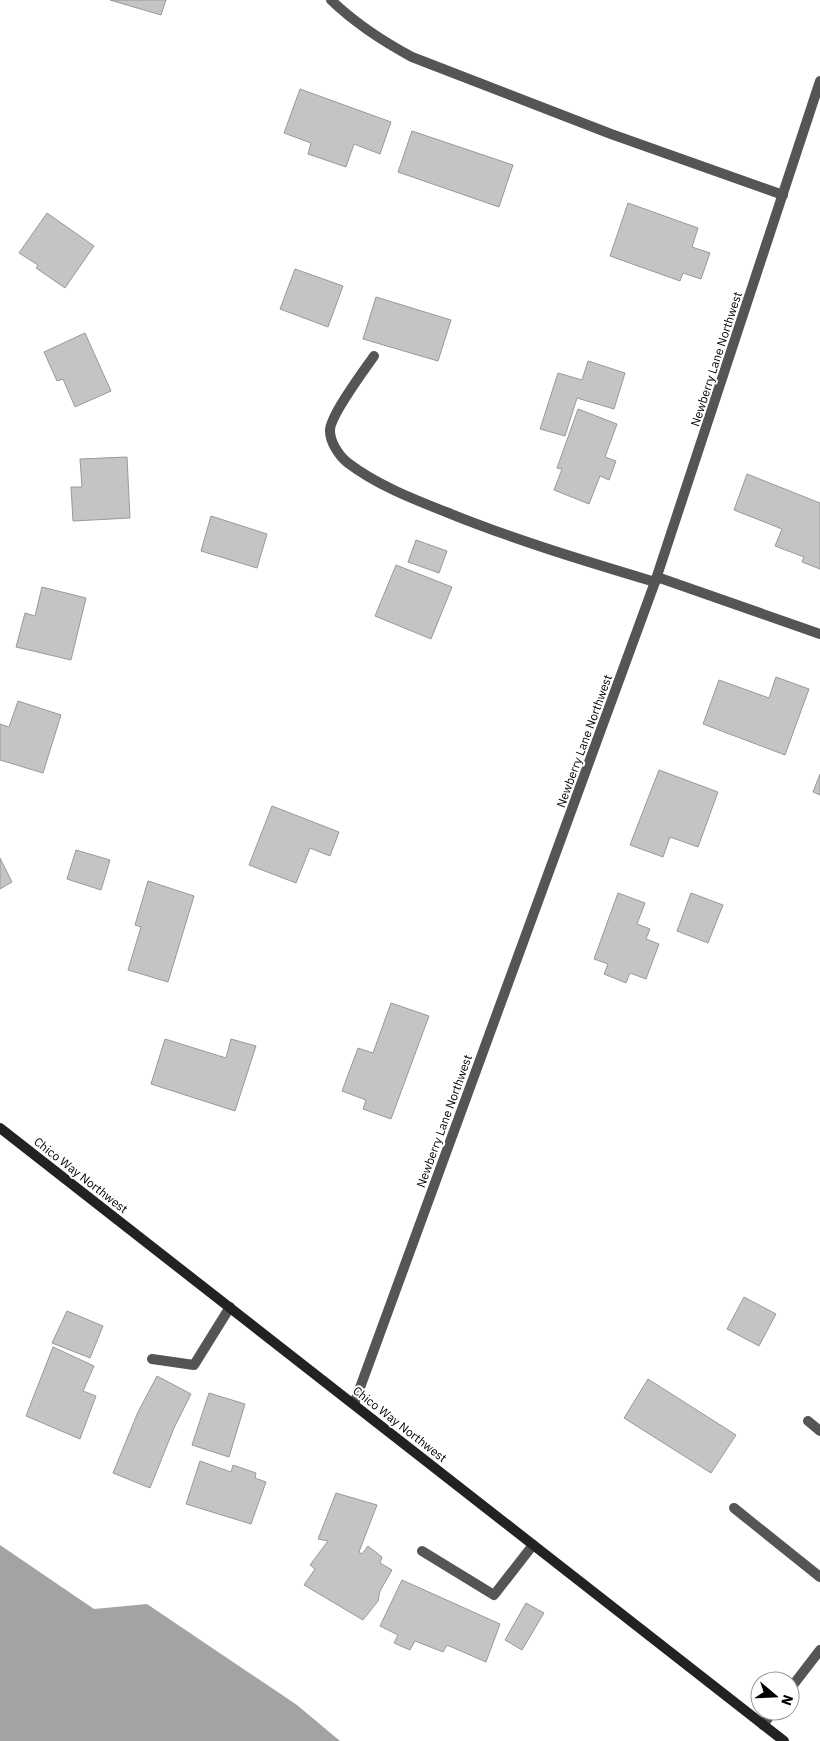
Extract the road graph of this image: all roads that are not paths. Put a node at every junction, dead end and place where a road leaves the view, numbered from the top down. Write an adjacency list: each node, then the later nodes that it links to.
1 (331, 0): 3 (street)
2 (820, 81): 3 (street, Newberry Lane Northwest)
3 (783, 195): 5 (street, Newberry Lane Northwest)
4 (374, 356): 5 (street)
5 (656, 579): 6 (street); 10 (street, Newberry Lane Northwest)
6 (820, 634)
7 (0, 1128): 8 (main road, Chico Way Northwest)
8 (230, 1307): 9 (street); 10 (main road, Chico Way Northwest)
9 (152, 1360)
10 (354, 1404): 14 (main road, Chico Way Northwest)
11 (808, 1421): 12 (street)
12 (820, 1431)
13 (734, 1508): 16 (street)
14 (534, 1545): 15 (street); 20 (main road, Chico Way Northwest)
15 (422, 1550)
16 (820, 1577)
17 (820, 1650): 18 (street)
18 (800, 1677)
19 (766, 1721): 20 (street)
20 (763, 1725): 21 (main road, Chico Way Northwest)
21 (784, 1741)

